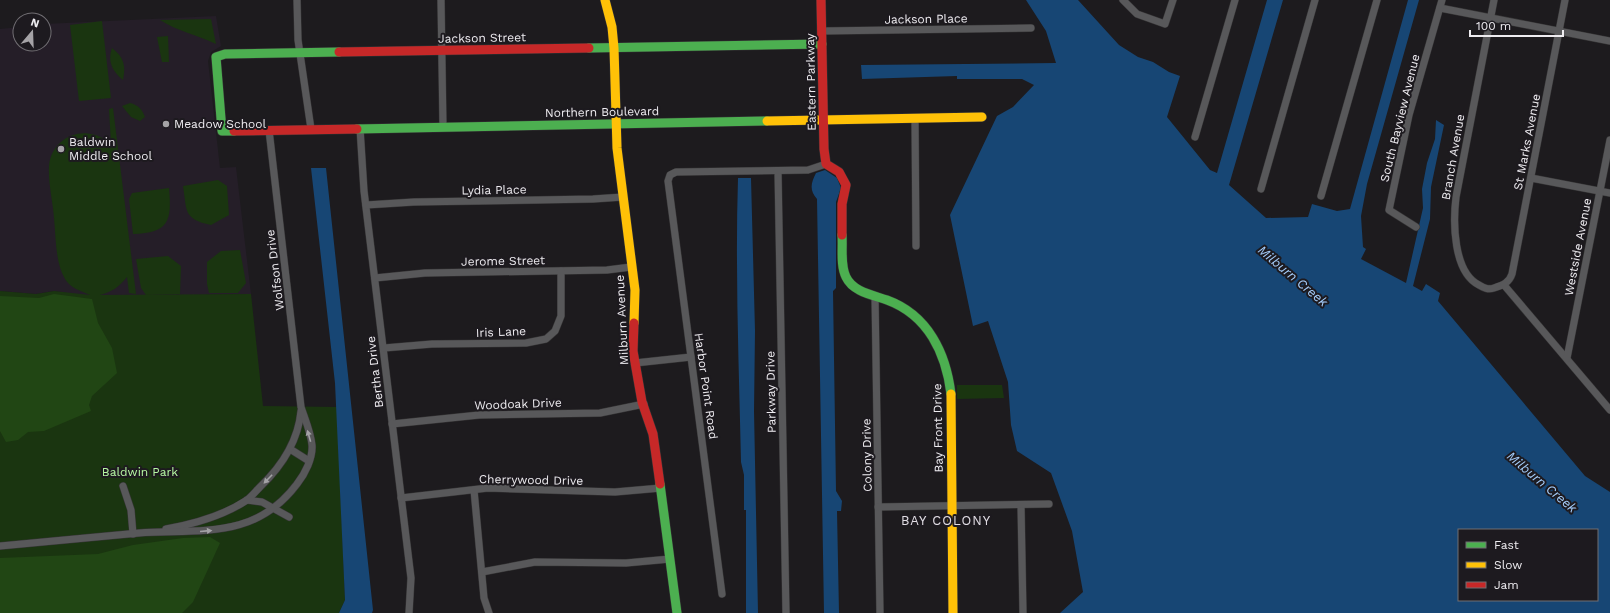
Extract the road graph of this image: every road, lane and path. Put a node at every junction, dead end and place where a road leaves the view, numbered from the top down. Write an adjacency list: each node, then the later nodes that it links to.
1 (297, 0): 22 (street)
2 (441, 0): 21 (street)
3 (605, 0): 20 (street, Milburn Avenue)
4 (821, 0): 16 (street, Eastern Parkway)
5 (1123, 0): 6 (street)
6 (1173, 0)
7 (1235, 0): 32 (street)
8 (1315, 0): 37 (street)
9 (1377, 0): 40 (street)
10 (1442, 0): 13 (street, South Bayview Avenue)
11 (1494, 0): 14 (street, Branch Avenue)
12 (1565, 0): 17 (street, St Marks Avenue)
13 (1440, 8): 14 (street); 43 (street, South Bayview Avenue)
14 (1490, 18): 17 (street); 48 (street, Branch Avenue)
15 (1031, 28): 16 (street, Jackson Place)
16 (822, 31): 19 (street, Eastern Parkway)
17 (1560, 31): 18 (street); 36 (street, St Marks Avenue)
18 (1610, 41)
19 (822, 44): 20 (street, Jackson Street); 25 (street, Eastern Parkway)
20 (614, 48): 21 (street, Jackson Street); 26 (street, Milburn Avenue)
21 (442, 51): 22 (street, Jackson Street); 27 (street)
22 (300, 54): 29 (street); 31 (street, Jackson Street)
23 (982, 117): 24 (street, Northern Boulevard)
24 (915, 118): 25 (street, Northern Boulevard); 44 (street)
25 (823, 120): 26 (street, Northern Boulevard); 34 (street, Eastern Parkway)
26 (617, 124): 27 (street, Northern Boulevard); 41 (street, Milburn Avenue)
27 (443, 127): 28 (street, Northern Boulevard)
28 (360, 128): 29 (street, Northern Boulevard); 42 (street, Bertha Drive)
29 (311, 129): 30 (street, Northern Boulevard)
30 (269, 130): 31 (street, Northern Boulevard); 55 (street, Wolfson Drive)
31 (222, 131)
32 (1195, 138)
33 (1610, 140): 38 (street, Westside Avenue)
34 (826, 164): 35 (street); 49 (street, Bay Front Drive)
35 (778, 170): 51 (street, Harbor Point Road); 79 (street, Parkway Drive)
36 (1531, 178): 38 (street); 48 (street, St Marks Avenue)
37 (1260, 189)
38 (1600, 191): 39 (street); 52 (street, Westside Avenue)
39 (1610, 193)
40 (1321, 196)
41 (623, 197): 42 (street, Lydia Place); 45 (street, Milburn Avenue)
42 (366, 205): 47 (street, Bertha Drive)
43 (1416, 226)
44 (916, 246)
45 (631, 267): 46 (street, Jerome Street); 53 (street, Milburn Avenue)
46 (561, 271): 47 (street, Jerome Street); 50 (street, Iris Lane)
47 (375, 278): 50 (street, Bertha Drive)
48 (1504, 284): 52 (street)
49 (875, 296): 67 (street, Bay Front Drive); 68 (street, Colony Drive)
50 (384, 348): 57 (street, Bertha Drive)
51 (691, 357): 53 (street); 75 (street, Harbor Point Road)
52 (1567, 358): 56 (street)
53 (635, 363): 54 (street, Milburn Avenue)
54 (644, 404): 57 (street, Woodoak Drive); 61 (street, Milburn Avenue)
55 (302, 407): 58 (street, Wolfson Drive); 59 (street, Wolfson Drive, one-way to 55)
56 (1610, 410)
57 (392, 424): 63 (street, Bertha Drive)
58 (290, 449): 59 (street); 64 (street, Wolfson Drive, one-way to 64)
59 (309, 461): 69 (street, Wolfson Drive)
60 (123, 486): 71 (street)
61 (661, 488): 62 (street, Cherrywood Drive); 73 (street, Milburn Avenue)
62 (474, 490): 63 (street, Cherrywood Drive); 74 (street)
63 (401, 498): 76 (street, Bertha Drive)
64 (247, 500): 69 (street); 71 (street, Wolfson Drive)
65 (1049, 504): 66 (street)
66 (1021, 505): 67 (street); 82 (street)
67 (951, 506): 68 (street); 81 (street, Bay Front Drive)
68 (878, 507): 80 (street, Colony Drive)
69 (274, 508): 70 (street); 71 (street, Wolfson Drive, one-way to 69)
70 (289, 517)
71 (136, 534): 72 (street)
72 (0, 546)
73 (670, 558): 74 (street); 78 (street, Milburn Avenue)
74 (482, 572): 77 (street)
75 (722, 594)
76 (409, 613)
77 (489, 613)
78 (677, 613)
79 (786, 613)
80 (880, 613)
81 (953, 613)
82 (1023, 613)

